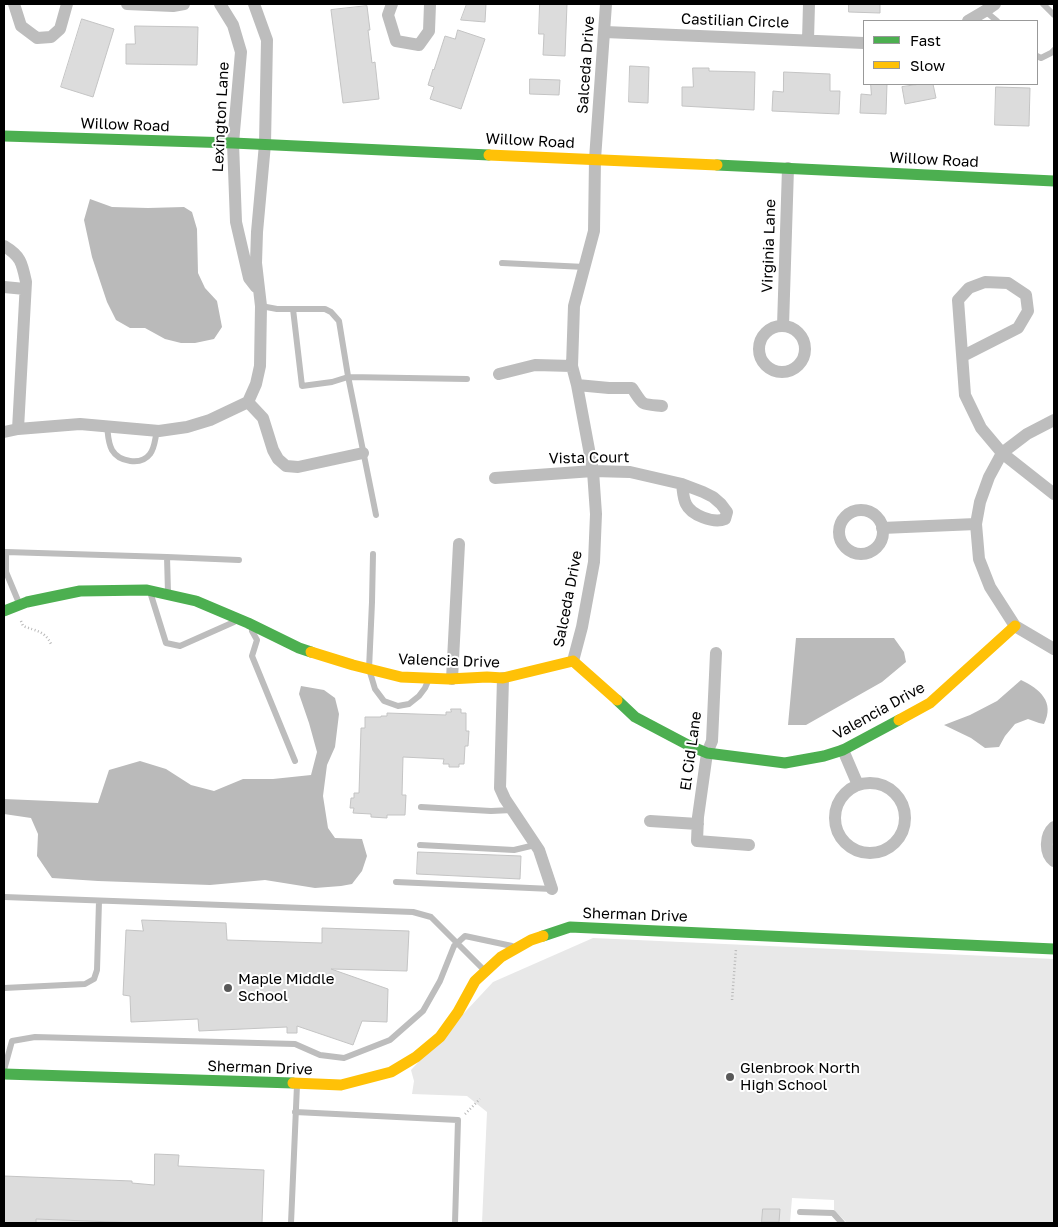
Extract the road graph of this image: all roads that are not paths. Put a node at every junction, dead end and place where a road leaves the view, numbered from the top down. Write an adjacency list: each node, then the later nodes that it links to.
1 (14, 4): 2 (street)
2 (67, 4)
3 (127, 4): 4 (street)
4 (184, 4)
5 (220, 4): 22 (street, Lexington Lane)
6 (254, 4): 23 (street, Lexington Lane)
7 (392, 4): 8 (street)
8 (430, 4)
9 (606, 4): 16 (street, Salceda Drive)
10 (810, 4): 17 (street)
11 (1043, 4): 13 (lane)
12 (990, 8): 14 (street); 15 (lane)
13 (1054, 15)
14 (970, 20)
15 (996, 20)
16 (605, 32): 17 (street, Castilian Circle); 24 (street, Salceda Drive)
17 (808, 40): 18 (street, Castilian Circle)
18 (863, 43)
19 (1054, 50): 20 (lane)
20 (1038, 56)
21 (4, 136): 22 (street, Willow Road)
22 (233, 143): 23 (street, Willow Road); 27 (street, Lexington Lane)
23 (265, 144): 24 (street, Willow Road); 28 (street, Lexington Lane)
24 (595, 159): 25 (street, Willow Road); 31 (street, Salceda Drive)
25 (788, 168): 26 (street, Willow Road); 37 (street, Virginia Lane)
26 (1054, 181)
27 (238, 232): 28 (street); 34 (street, Lexington Lane)
28 (257, 232): 34 (street, Lexington Lane)
29 (4, 246): 33 (street)
30 (502, 263): 31 (lane)
31 (585, 267): 39 (street, Salceda Drive)
32 (4, 287): 33 (street)
33 (25, 289): 48 (street)
34 (259, 291): 35 (street, Lexington Lane)
35 (261, 306): 36 (lane); 44 (street, Lexington Lane)
36 (293, 309): 41 (lane); 41 (lane)
37 (783, 326)
38 (963, 356): 38 (street); 52 (street)
39 (572, 366): 40 (street); 43 (street, Salceda Drive)
40 (499, 374)
41 (348, 377): 42 (lane); 51 (lane)
42 (467, 379)
43 (577, 385): 45 (street); 53 (street, Salceda Drive)
44 (248, 402): 49 (street); 51 (street)
45 (662, 406)
46 (1054, 420): 52 (street)
47 (107, 426): 48 (street); 49 (street); 49 (lane)
48 (18, 429): 50 (street)
49 (157, 431)
50 (4, 432)
51 (363, 453): 57 (lane)
52 (1002, 453): 56 (street); 58 (street)
53 (593, 471): 54 (street, Vista Court); 55 (street, Vista Court); 73 (street, Salceda Drive)
54 (495, 478)
55 (682, 484)
56 (1054, 494)
57 (376, 515)
58 (976, 524): 59 (street); 70 (street)
59 (882, 528)
60 (458, 544): 76 (street)
61 (5, 552): 63 (lane); 67 (lane)
62 (373, 554): 74 (lane)
63 (167, 557): 64 (lane); 66 (lane)
64 (239, 560)
65 (150, 591): 66 (street, Valencia Drive); 67 (street, Valencia Drive); 69 (lane)
66 (168, 595): 69 (street, Valencia Drive)
67 (19, 610): 68 (street, Valencia Drive)
68 (4, 611)
69 (244, 621): 74 (street, Valencia Drive); 80 (lane)
70 (1015, 626): 71 (street); 78 (street, Valencia Drive)
71 (1054, 649)
72 (716, 653): 79 (street, El Cid Lane)
73 (573, 661): 77 (street, Valencia Drive); 79 (street, Valencia Drive)
74 (369, 669): 75 (street, Valencia Drive); 75 (lane)
75 (429, 678): 76 (street, Valencia Drive)
76 (452, 678): 77 (street, Valencia Drive)
77 (503, 678): 83 (street)
78 (843, 750): 79 (street, Valencia Drive); 81 (street)
79 (707, 753): 85 (street, El Cid Lane)
80 (295, 761)
81 (858, 786): 81 (street)
82 (421, 807): 83 (lane)
83 (512, 810): 88 (street)
84 (650, 822): 85 (street)
85 (698, 824): 89 (street, El Cid Lane)
86 (1054, 827): 90 (street)
87 (420, 845): 88 (lane)
88 (536, 845): 92 (street)
89 (749, 845)
90 (1054, 861)
91 (396, 882): 92 (lane)
92 (552, 889)
93 (4, 897): 94 (lane)
94 (99, 901): 95 (lane); 99 (lane)
95 (457, 943): 96 (lane); 98 (lane); 100 (lane)
96 (518, 948): 97 (street, Sherman Drive); 98 (street, Sherman Drive)
97 (1054, 949)
98 (486, 972): 102 (street, Sherman Drive)
99 (4, 988)
100 (4, 1070)
101 (4, 1074): 102 (street, Sherman Drive)
102 (297, 1084): 103 (lane)
103 (295, 1112): 105 (lane); 106 (lane)
104 (800, 1212): 107 (lane)
105 (291, 1223)
106 (455, 1223)
107 (842, 1223)

